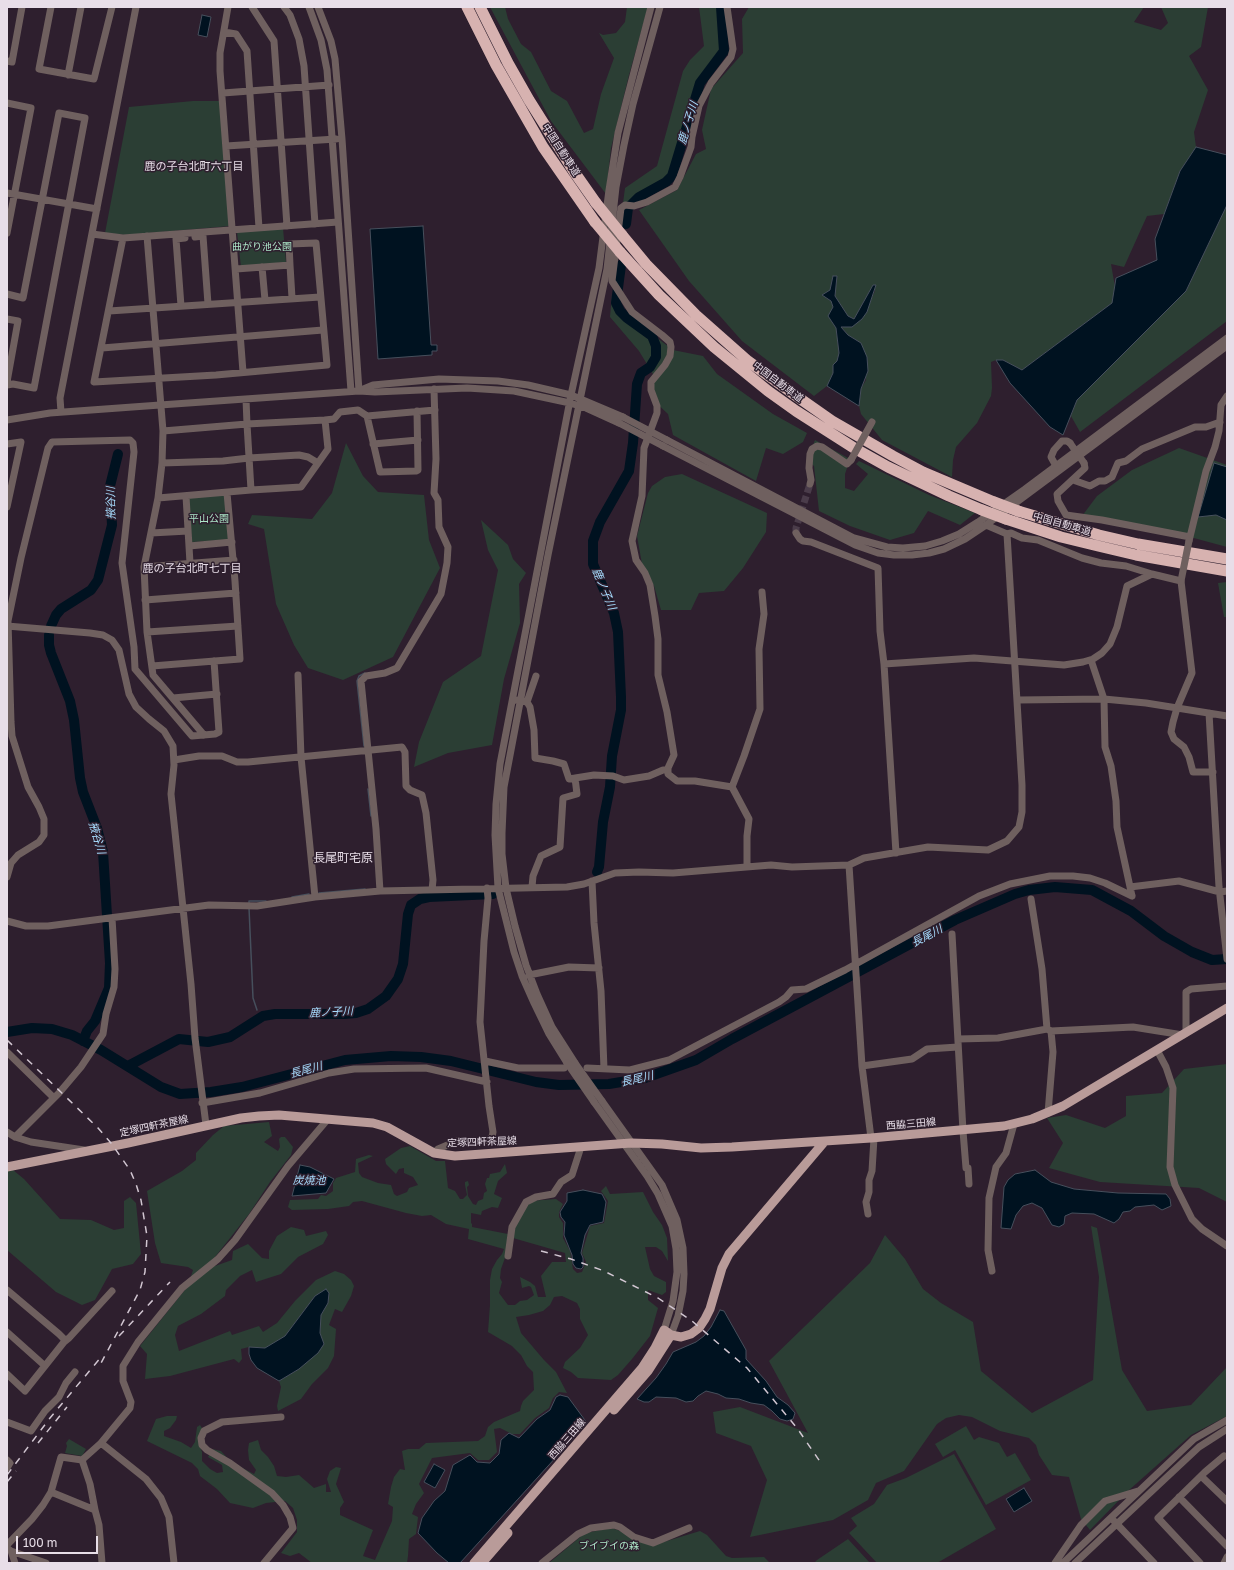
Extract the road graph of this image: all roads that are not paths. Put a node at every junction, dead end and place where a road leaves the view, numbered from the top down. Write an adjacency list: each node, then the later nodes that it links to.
1 (22, 7): 17 (street)
2 (51, 7): 18 (street)
3 (81, 7): 18 (street)
4 (112, 7): 18 (street)
5 (136, 7): 35 (street)
6 (228, 7): 16 (street)
7 (252, 7): 21 (street)
8 (284, 7): 20 (street)
9 (309, 7): 19 (street)
10 (318, 7): 25 (street)
11 (467, 7): 113 (highway, 中国自動車道, bridge)
12 (480, 7): 109 (highway, 中国自動車道, bridge)
13 (651, 7): 70 (street)
14 (660, 7): 73 (street)
15 (727, 7): 141 (street)
16 (224, 32): 22 (street); 23 (street)
17 (7, 61)
18 (68, 75)
19 (329, 85): 20 (street); 27 (street)
20 (306, 86): 21 (street); 26 (street)
21 (277, 89): 22 (street); 28 (street)
22 (250, 90): 23 (street); 29 (street)
23 (223, 93): 30 (street)
24 (7, 103): 32 (street)
25 (342, 139): 27 (street); 69 (street)
26 (309, 140): 27 (street); 28 (street); 37 (street)
27 (332, 140): 36 (street)
28 (281, 142): 29 (street); 38 (street)
29 (254, 144): 30 (street); 39 (street)
30 (226, 146): 40 (street)
31 (7, 193): 32 (street)
32 (15, 194): 33 (street); 41 (street)
33 (42, 200): 34 (street); 34 (street); 48 (street)
34 (70, 205): 35 (street); 66 (street)
35 (97, 209): 42 (street)
36 (338, 222): 37 (street); 68 (street)
37 (315, 224): 38 (street)
38 (287, 226): 39 (street)
39 (259, 228): 40 (street)
40 (233, 230): 43 (street); 47 (street)
41 (7, 233)
42 (92, 234): 44 (street); 78 (street)
43 (147, 236): 44 (street); 55 (street)
44 (123, 238): 56 (street)
45 (290, 265): 46 (street); 49 (street); 50 (street)
46 (262, 267): 47 (street); 51 (street)
47 (236, 269): 52 (street)
48 (7, 294)
49 (320, 297): 50 (street); 58 (street)
50 (292, 298): 51 (street)
51 (265, 300): 52 (street)
52 (238, 302): 53 (street); 59 (street)
53 (208, 304): 54 (street); 54 (street)
54 (181, 306): 55 (street)
55 (152, 308): 56 (street); 61 (street)
56 (109, 311): 63 (street)
57 (7, 319): 66 (street)
58 (323, 330): 59 (street); 64 (street)
59 (241, 337): 61 (street); 64 (street)
60 (1227, 338): 93 (street)
61 (156, 344): 63 (street); 65 (street)
62 (1227, 346): 101 (street)
63 (102, 348): 65 (street)
64 (243, 372): 65 (street)
65 (159, 378): 75 (street)
66 (7, 383)
67 (434, 389): 69 (street); 74 (street); 76 (street)
68 (351, 391): 69 (street); 72 (street)
69 (359, 391): 70 (street)
70 (571, 395): 73 (street); 74 (street)
71 (1227, 396): 83 (street)
72 (246, 399): 75 (street); 84 (street)
73 (578, 402): 74 (street); 87 (street, bridge); 133 (street)
74 (570, 403): 133 (street)
75 (160, 405): 78 (street); 85 (street)
76 (435, 410): 77 (street); 138 (street)
77 (417, 411): 79 (street); 86 (street)
78 (60, 412): 80 (street)
79 (367, 416): 81 (street); 89 (street)
80 (7, 420)
81 (324, 420): 84 (street); 92 (street)
82 (872, 422): 95 (street, bridge)
83 (1220, 422): 94 (street); 106 (street)
84 (246, 424): 85 (street); 90 (street)
85 (163, 432): 91 (street)
86 (418, 440): 89 (street); 89 (street)
87 (665, 443): 93 (street); 101 (street)
88 (7, 444): 100 (street)
89 (373, 444)
90 (249, 458): 91 (street); 92 (street); 96 (street)
91 (162, 463): 99 (street)
92 (318, 463): 96 (street)
93 (1056, 466): 94 (street, bridge)
94 (1073, 480): 106 (street)
95 (810, 484)
96 (251, 490): 97 (street)
97 (227, 493): 98 (street); 107 (street)
98 (186, 496): 99 (street); 102 (street)
99 (158, 498): 103 (street)
100 (7, 507)
101 (986, 525): 105 (street)
102 (188, 531): 103 (street); 108 (street)
103 (151, 533): 112 (street)
104 (796, 533): 125 (street)
105 (1007, 534): 114 (street); 122 (street)
106 (1189, 539): 115 (street, bridge)
107 (232, 542): 108 (street); 110 (street)
108 (189, 546): 111 (street)
109 (1227, 559)
110 (234, 560): 111 (street); 117 (street)
111 (190, 564): 112 (street)
112 (144, 567): 118 (street)
113 (1227, 571)
114 (1152, 574): 115 (street); 123 (street)
115 (1181, 581): 134 (street)
116 (762, 592): 144 (street)
117 (236, 593): 118 (street); 120 (street)
118 (145, 600): 121 (street)
119 (8, 626): 137 (street); 140 (street); 148 (street)
120 (238, 626): 121 (street); 124 (street)
121 (148, 632): 126 (street)
122 (1015, 660): 123 (street); 125 (street); 132 (street)
123 (1091, 660): 131 (street)
124 (214, 661): 126 (street); 129 (street)
125 (884, 664): 145 (street)
126 (152, 666): 130 (street)
127 (298, 676): 139 (street)
128 (536, 676): 133 (street)
129 (217, 694): 130 (street); 137 (street)
130 (173, 698): 137 (street)
131 (1104, 699): 132 (street); 134 (street); 151 (street)
132 (1018, 700): 145 (street)
133 (520, 701): 143 (street); 152 (street); 153 (street)
134 (1177, 708): 135 (street); 142 (street)
135 (1209, 713): 136 (street); 142 (street)
136 (1227, 716)
137 (204, 735)
138 (368, 750): 139 (street); 154 (street); 155 (street)
139 (300, 757): 140 (street); 158 (street)
140 (174, 760): 160 (street)
141 (667, 770): 143 (street); 144 (street)
142 (1213, 772): 156 (street)
143 (575, 778): 150 (street)
144 (732, 786): 147 (street)
145 (896, 853): 146 (street)
146 (849, 865): 147 (street); 166 (street)
147 (747, 866): 149 (street)
148 (7, 877)
149 (592, 881): 150 (street); 167 (street)
150 (532, 887): 153 (street)
151 (1130, 887): 156 (street); 166 (street)
152 (498, 888): 153 (street); 157 (street); 178 (street)
153 (506, 888): 168 (street)
154 (432, 890): 155 (street); 157 (street)
155 (380, 891): 158 (street)
156 (1223, 891): 164 (street)
157 (488, 893): 177 (street)
158 (314, 897): 160 (street)
159 (1031, 899): 171 (street)
160 (182, 909): 161 (street); 187 (street)
161 (112, 918): 162 (street); 186 (street)
162 (7, 922)
163 (952, 934): 173 (street)
164 (1226, 952): 165 (street)
165 (1227, 959)
166 (856, 964): 179 (street); 183 (street)
167 (599, 968): 168 (street); 181 (street)
168 (529, 975): 182 (street, bridge)
169 (1227, 986): 172 (street)
170 (1227, 1008): 172 (main road, 西脇三田線)
171 (1049, 1030): 172 (street); 173 (street); 188 (street)
172 (1184, 1034): 175 (main road, 西脇三田線)
173 (958, 1039): 174 (street)
174 (958, 1047): 179 (street); 192 (street)
175 (1157, 1050): 188 (main road, 西脇三田線); 204 (street)
176 (7, 1052): 186 (street)
177 (485, 1061): 180 (street); 185 (street)
178 (565, 1065): 180 (street); 184 (street, bridge)
179 (862, 1066): 195 (street)
180 (518, 1068): 184 (street)
181 (604, 1069): 182 (street); 183 (street)
182 (584, 1070): 183 (street); 197 (street, bridge)
183 (630, 1070)
184 (573, 1072): 197 (street, bridge)
185 (487, 1082): 187 (street); 200 (street)
186 (54, 1098): 194 (street)
187 (202, 1103): 191 (street)
188 (1048, 1112): 190 (main road, 西脇三田線)
189 (328, 1119): 191 (main road, 定塚四軒茶屋線); 200 (main road, 定塚四軒茶屋線); 219 (street)
190 (1014, 1124): 192 (main road, 西脇三田線); 206 (street)
191 (206, 1125): 199 (main road, 定塚四軒茶屋線)
192 (963, 1131): 195 (main road, 西脇三田線); 202 (street)
193 (7, 1132): 194 (street)
194 (15, 1137): 199 (street)
195 (873, 1138): 196 (main road, 西脇三田線); 203 (street)
196 (825, 1141): 197 (main road, 定塚四軒茶屋線); 210 (main road)
197 (627, 1144): 198 (main road, 定塚四軒茶屋線); 210 (street)
198 (581, 1147): 200 (main road, 定塚四軒茶屋線); 205 (street)
199 (87, 1151): 201 (main road, 定塚四軒茶屋線)
200 (434, 1153)
201 (7, 1167)
202 (968, 1184)
203 (868, 1214)
204 (1227, 1246)
205 (508, 1256)
206 (992, 1271)
207 (7, 1290): 211 (street)
208 (112, 1291): 211 (street)
209 (7, 1332): 212 (street)
210 (668, 1333): 241 (main road, 西脇三田線); 242 (main road, 西脇三田線)
211 (64, 1342): 212 (street)
212 (45, 1366): 214 (street)
213 (75, 1372): 217 (street)
214 (7, 1374)
215 (281, 1417): 240 (street)
216 (1227, 1420): 225 (street)
217 (7, 1422)
218 (1227, 1429): 231 (street)
219 (101, 1443): 222 (street); 239 (street)
220 (1226, 1457): 224 (street)
221 (7, 1460): 223 (street)
222 (82, 1460): 226 (street); 229 (street)
223 (7, 1468)
224 (1201, 1476): 227 (street); 228 (street)
225 (1140, 1490): 230 (street); 244 (street)
226 (51, 1492): 229 (street); 234 (street)
227 (1179, 1497): 233 (street); 248 (street)
228 (1227, 1501)
229 (95, 1510): 238 (street)
230 (1111, 1518): 231 (street); 245 (street)
231 (1117, 1524): 246 (street); 247 (street)
232 (689, 1528): 243 (street)
233 (1227, 1546)
234 (8, 1548): 236 (street); 237 (street)
235 (1227, 1557): 249 (street)
236 (15, 1563)
237 (46, 1563)
238 (102, 1563)
239 (174, 1563)
240 (264, 1563)
241 (474, 1563)
242 (482, 1563)
243 (542, 1563)
244 (1055, 1563)
245 (1063, 1563)
246 (1076, 1563)
247 (1154, 1563)
248 (1200, 1563)
249 (1224, 1563)

